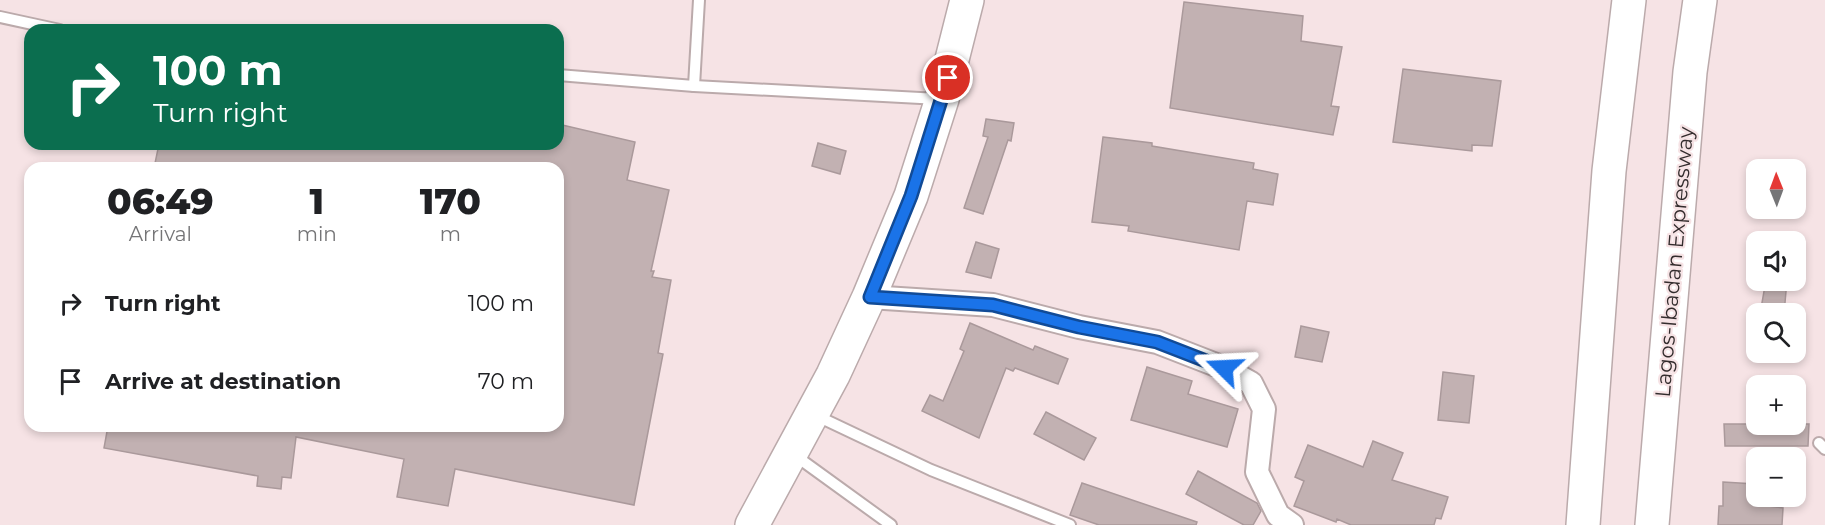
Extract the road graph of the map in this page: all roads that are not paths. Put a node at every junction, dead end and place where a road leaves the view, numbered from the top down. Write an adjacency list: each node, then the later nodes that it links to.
1 (699, 0): 8 (lane)
2 (967, 0): 9 (highway)
3 (1629, 0): 17 (highway)
4 (1700, 0): 18 (highway, Lagos-Ibadan Expressway)
5 (0, 17): 6 (lane)
6 (32, 24)
7 (564, 75): 8 (lane)
8 (694, 86): 9 (lane)
9 (942, 99): 10 (highway)
10 (870, 297): 11 (highway); 16 (street)
11 (812, 413): 12 (highway); 15 (lane)
12 (791, 452): 13 (highway); 14 (lane)
13 (752, 525)
14 (891, 525)
15 (1070, 525)
16 (1292, 525)
17 (1583, 525)
18 (1652, 525)

